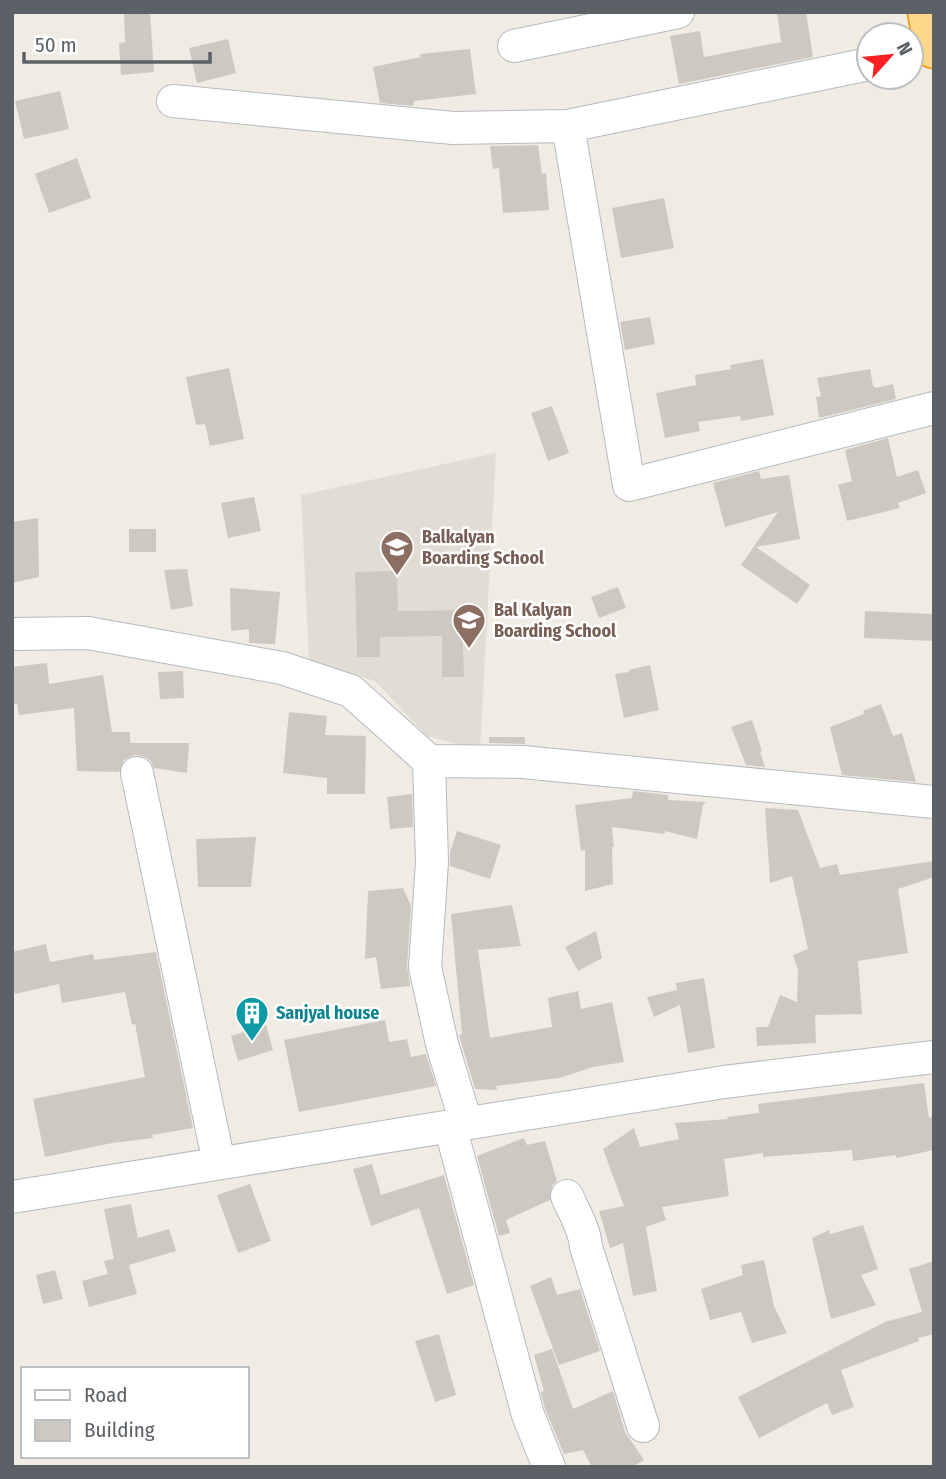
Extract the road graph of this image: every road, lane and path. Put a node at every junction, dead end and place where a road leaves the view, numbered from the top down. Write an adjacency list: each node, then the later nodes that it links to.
1 (678, 12): 3 (street)
2 (927, 12): 4 (highway)
3 (514, 46)
4 (934, 50)
5 (855, 67): 7 (street)
6 (173, 101): 7 (street)
7 (568, 126): 8 (street)
8 (934, 408)
9 (12, 634): 10 (street)
10 (429, 761): 12 (street); 14 (street)
11 (137, 772): 15 (street)
12 (934, 802)
13 (934, 1057): 14 (street)
14 (458, 1125): 15 (street); 19 (street)
15 (219, 1163): 17 (street)
16 (567, 1196): 18 (street)
17 (12, 1197)
18 (643, 1426)
19 (549, 1467)

